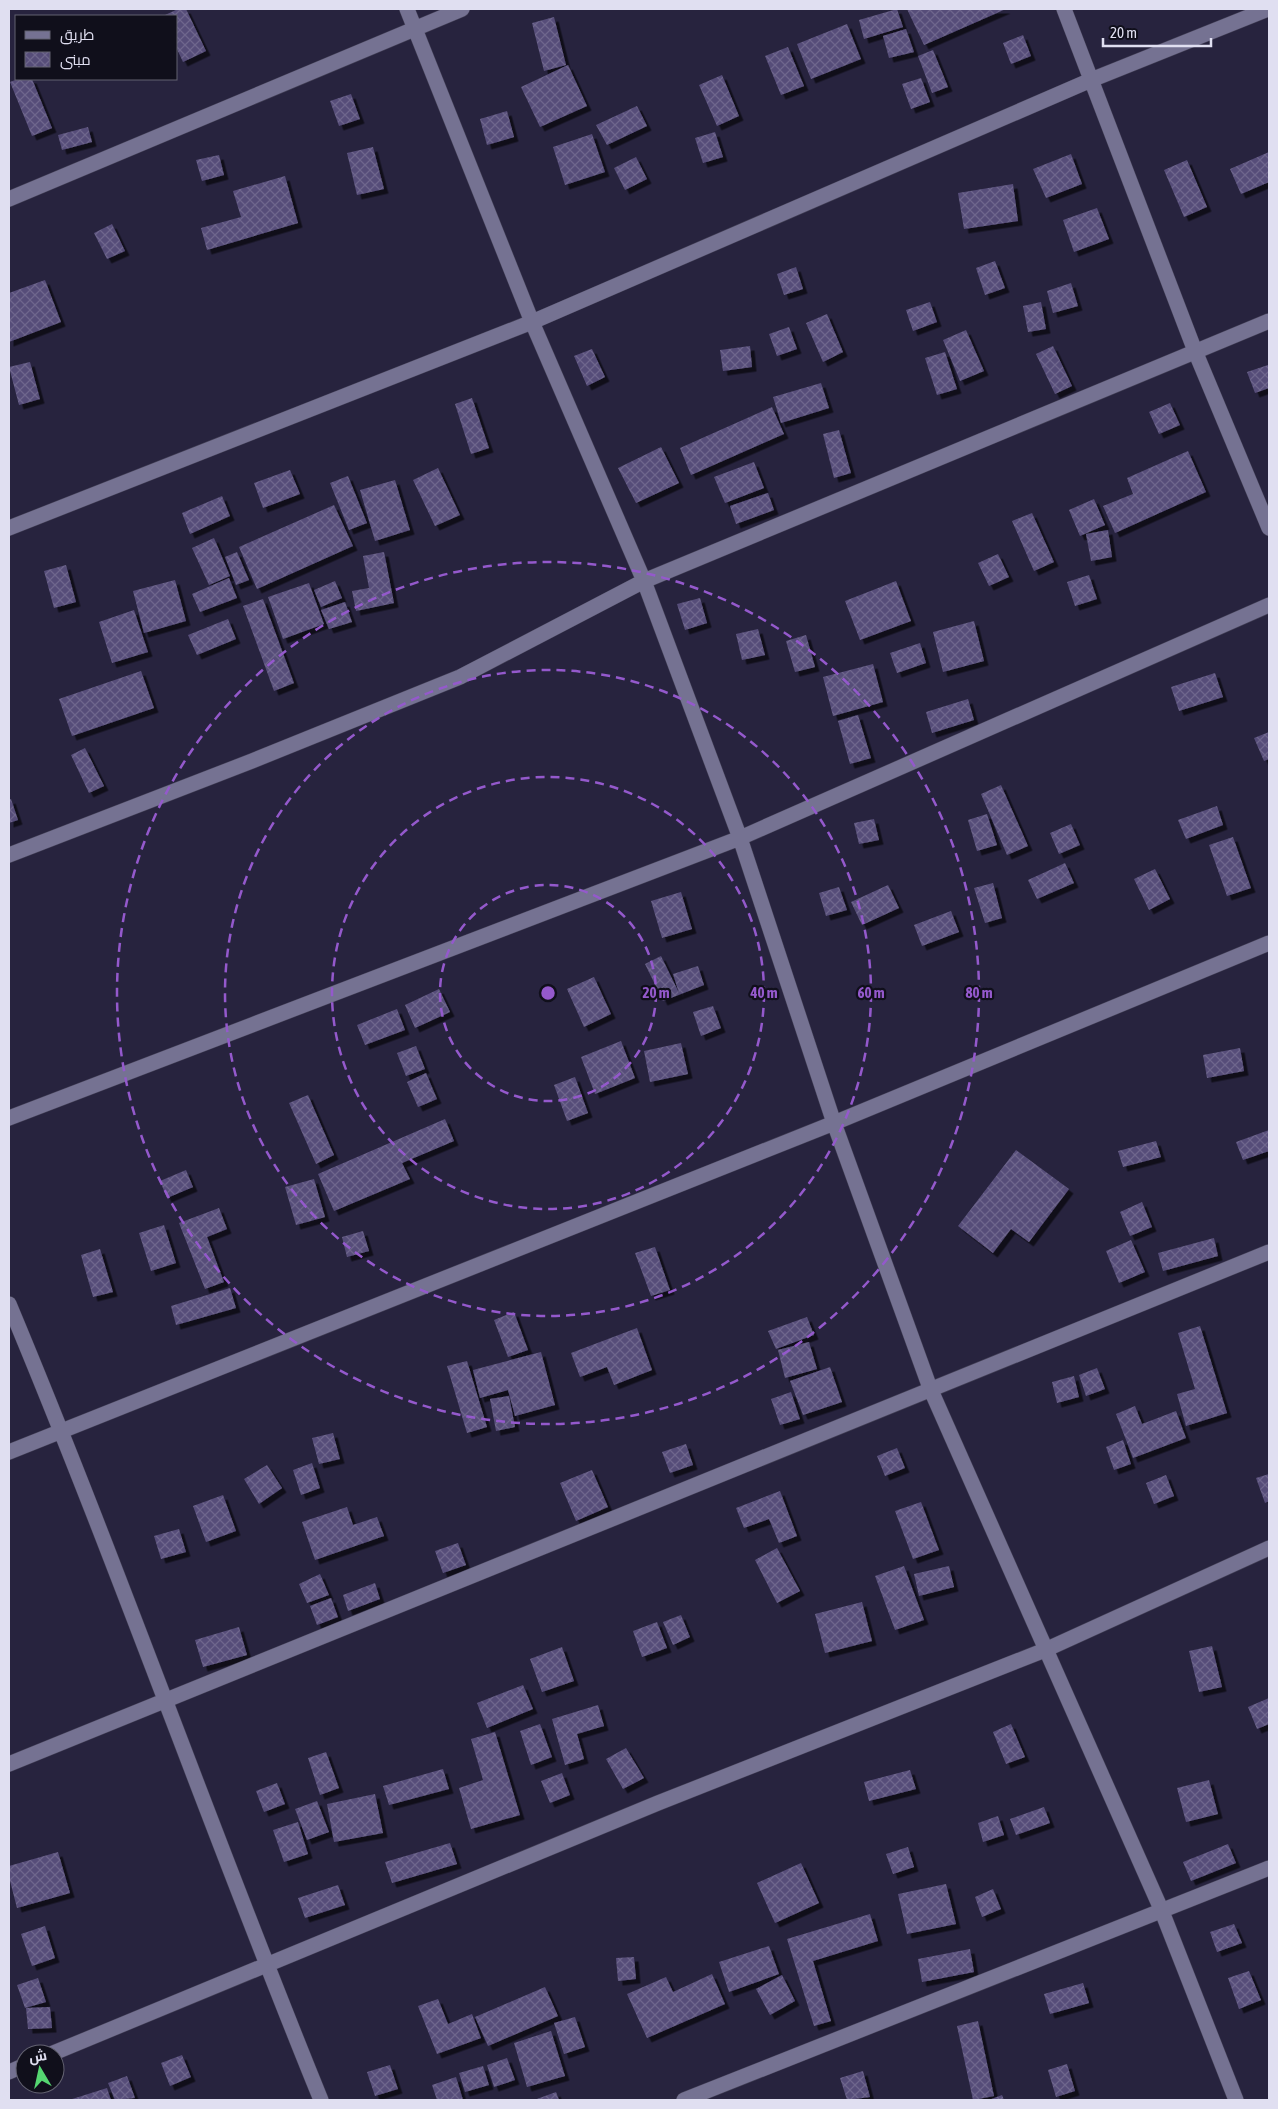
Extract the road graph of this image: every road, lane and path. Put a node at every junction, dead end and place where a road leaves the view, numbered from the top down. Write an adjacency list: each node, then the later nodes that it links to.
1 (406, 9): 5 (street)
2 (462, 9): 5 (street)
3 (1064, 9): 6 (street)
4 (1268, 9): 6 (street)
5 (414, 28): 7 (street); 9 (street)
6 (1091, 80): 9 (street); 10 (street)
7 (9, 199)
8 (1269, 321): 10 (street)
9 (532, 322): 11 (street); 13 (street)
10 (1195, 351): 12 (street); 13 (street)
11 (9, 528)
12 (1269, 528)
13 (644, 581): 15 (street); 16 (street)
14 (1269, 605): 15 (street)
15 (740, 838): 18 (street); 19 (street)
16 (9, 855)
17 (1269, 943): 19 (street)
18 (9, 1118)
19 (834, 1123): 22 (street); 23 (street)
20 (1269, 1252): 22 (street)
21 (9, 1304): 23 (street)
22 (930, 1388): 26 (street); 27 (street)
23 (62, 1432): 24 (street); 27 (street)
24 (9, 1452)
25 (1269, 1548): 26 (street)
26 (1045, 1650): 30 (street); 31 (street)
27 (164, 1700): 28 (street); 31 (street)
28 (9, 1764)
29 (1269, 1868): 30 (street)
30 (1160, 1910): 34 (street); 35 (street)
31 (265, 1964): 32 (street); 33 (street)
32 (65, 2048)
33 (321, 2100)
34 (684, 2100)
35 (1236, 2100)

